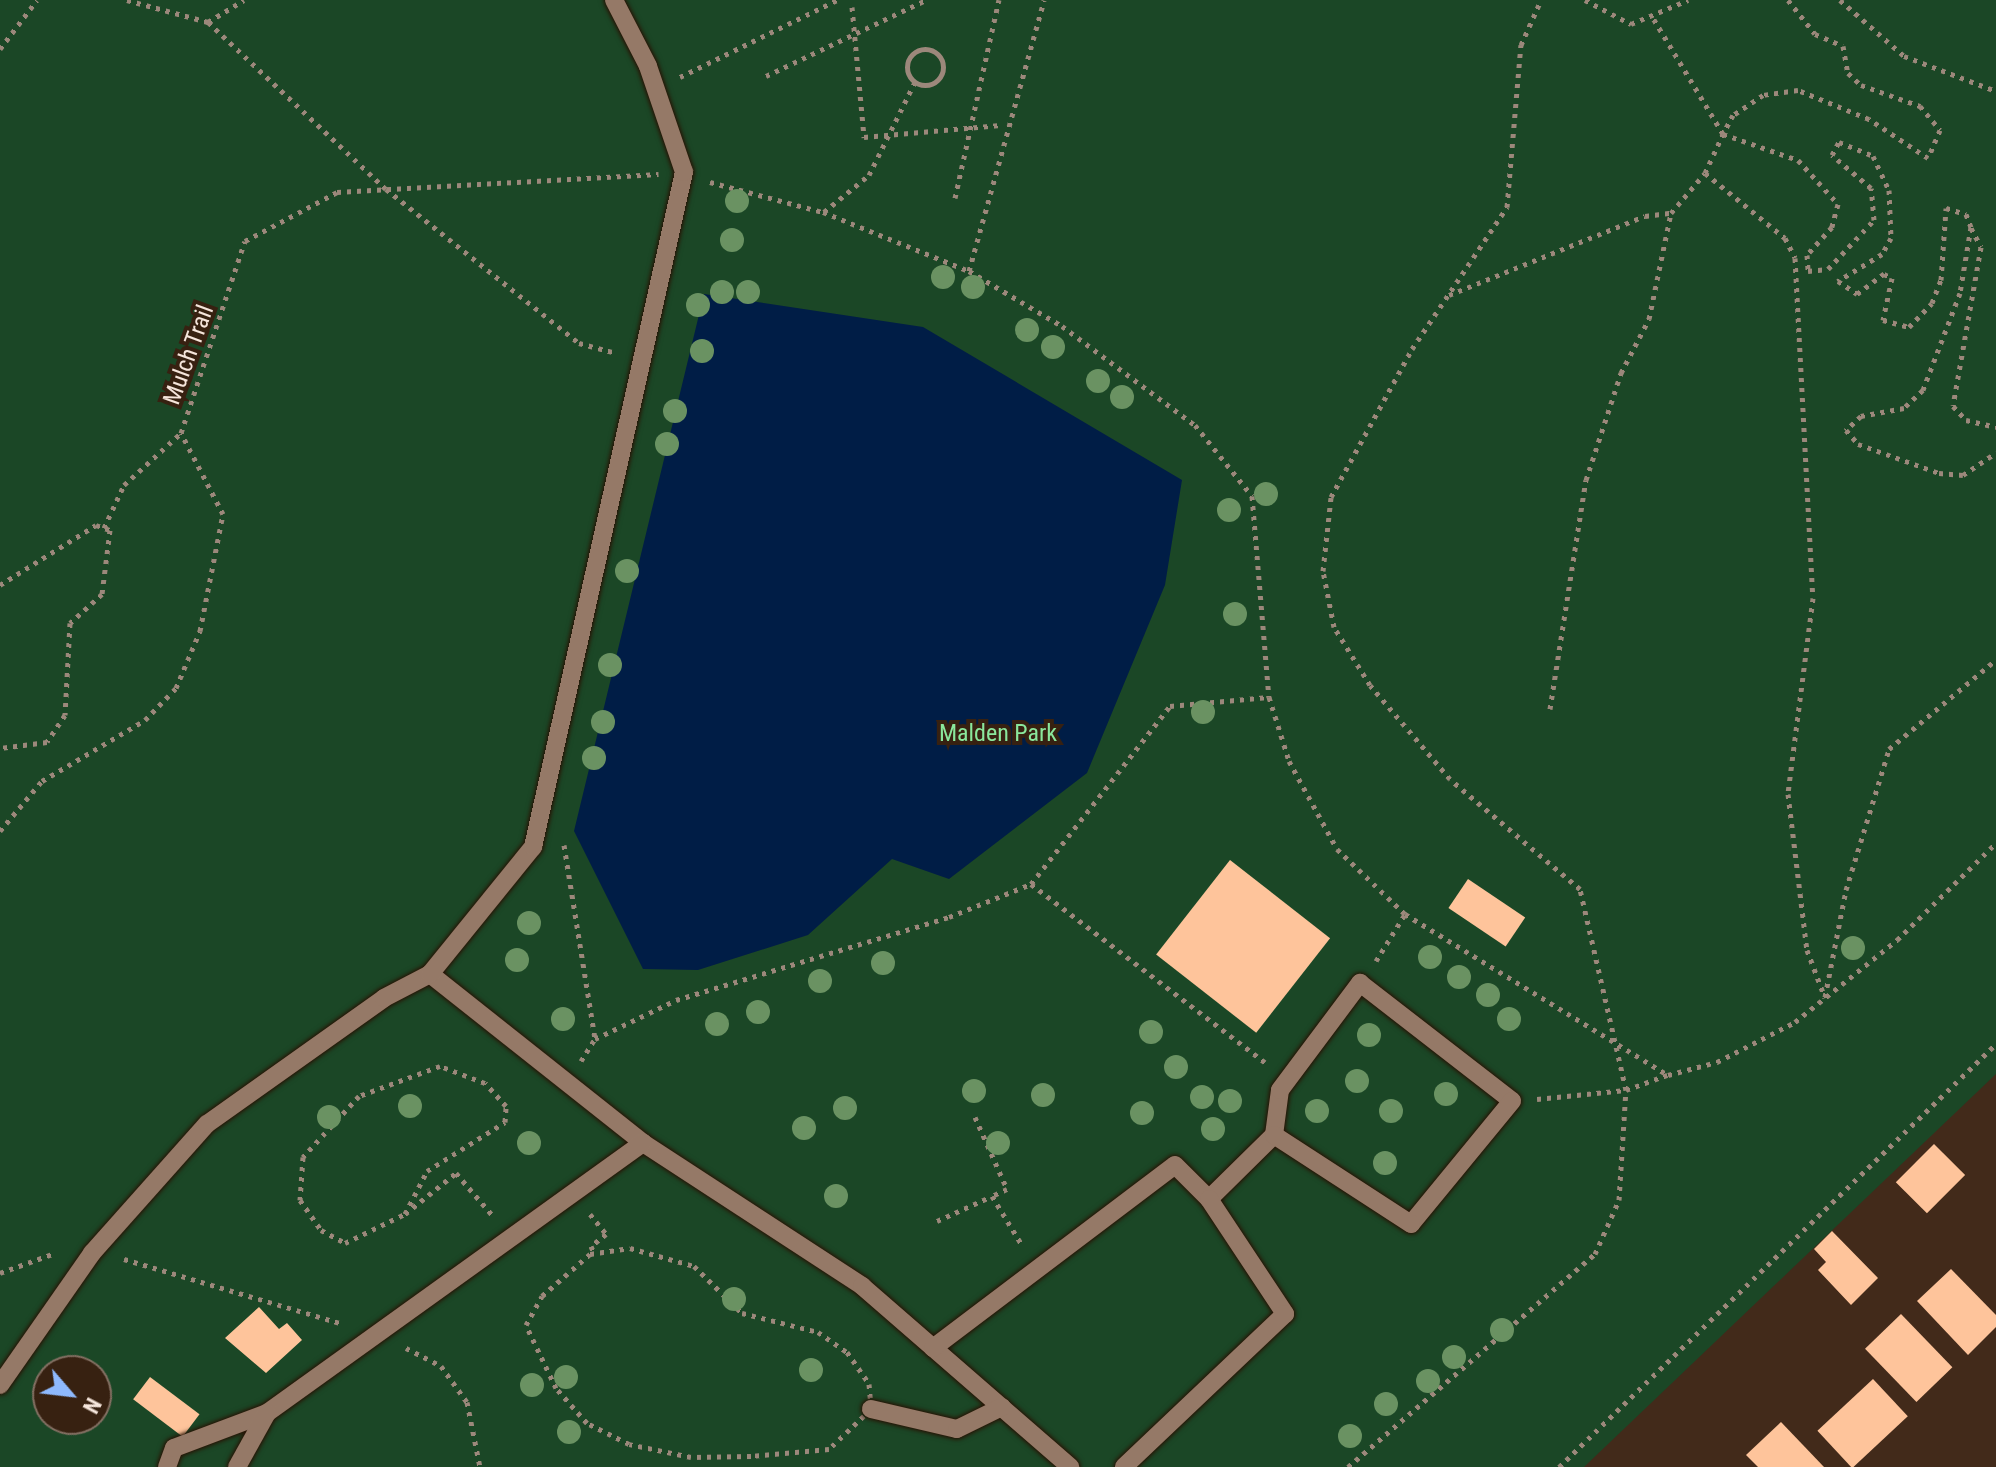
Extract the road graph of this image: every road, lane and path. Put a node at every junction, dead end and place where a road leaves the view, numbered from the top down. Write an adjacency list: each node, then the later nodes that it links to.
1 (37, 0): 18 (path)
2 (127, 0): 16 (path)
3 (244, 0): 16 (path)
4 (614, 0): 22 (lane)
5 (837, 0): 22 (path)
6 (926, 0): 17 (path)
7 (999, 0): 24 (path)
8 (1044, 0): 34 (path)
9 (1541, 0): 35 (path)
10 (1585, 0): 15 (path)
11 (1688, 0): 15 (path)
12 (1788, 0): 25 (path)
13 (1840, 0): 21 (path)
14 (852, 7): 17 (path)
15 (1653, 18): 25 (path)
16 (208, 22): 29 (path)
17 (855, 33): 19 (path); 26 (path)
18 (0, 49)
19 (766, 76)
20 (915, 82): 20 (path); 26 (path)
21 (1996, 91)
22 (657, 92): 27 (lane)
23 (1000, 125): 24 (path)
24 (970, 128): 26 (path); 30 (path)
25 (1723, 134): 28 (path); 33 (path)
26 (884, 135): 31 (path)
27 (684, 172): 29 (path, Mulch Trail); 31 (path, Mulch Trail); 36 (lane)
28 (1705, 173): 32 (path); 53 (path)
29 (386, 189): 36 (path); 38 (path, Mulch Trail)
30 (955, 198)
31 (823, 212): 34 (path, Mulch Trail)
32 (1671, 213): 35 (path); 44 (path)
33 (1971, 227): 37 (path); 39 (path)
34 (969, 271): 43 (path, Mulch Trail)
35 (1448, 295): 56 (path)
36 (644, 361): 46 (lane)
37 (1996, 427)
38 (181, 433): 40 (path); 47 (path, Mulch Trail)
39 (1996, 453)
40 (104, 528): 41 (path); 45 (path)
41 (0, 585)
42 (1996, 660): 53 (path)
43 (1269, 697): 49 (path); 50 (path, Mulch Trail)
44 (1550, 709)
45 (0, 748)
46 (540, 816): 51 (lane); 54 (path)
47 (0, 831)
48 (1996, 843): 53 (path)
49 (1031, 884): 54 (path); 58 (path)
50 (1405, 914): 52 (path); 56 (path, Mulch Trail)
51 (430, 974): 59 (lane); 71 (lane)
52 (1360, 983): 58 (lane); 61 (lane)
53 (1825, 998): 57 (path)
54 (595, 1039): 59 (path)
55 (1996, 1044): 87 (path)
56 (1619, 1049): 57 (path, Mulch Trail); 60 (path)
57 (1668, 1075): 60 (path)
58 (1288, 1079): 63 (lane)
59 (566, 1085): 64 (lane)
60 (1626, 1090): 61 (path); 86 (path)
61 (1512, 1101): 63 (lane)
62 (975, 1117): 66 (path)
63 (1274, 1135): 67 (lane)
64 (643, 1143): 65 (lane); 76 (lane)
65 (572, 1192): 70 (lane); 72 (path)
66 (992, 1196): 69 (path); 73 (path)
67 (1209, 1199): 73 (lane); 85 (lane)
68 (405, 1214): 68 (path); 70 (path)
69 (937, 1221)
70 (509, 1235): 75 (lane)
71 (92, 1253): 74 (path); 75 (path); 77 (lane)
72 (594, 1253): 79 (path); 79 (path)
73 (1037, 1269): 76 (lane)
74 (0, 1273)
75 (372, 1335): 80 (lane); 83 (path)
76 (933, 1348): 78 (lane)
77 (0, 1385)
78 (1002, 1407): 79 (lane); 84 (lane)
79 (871, 1409)
80 (267, 1413): 81 (lane); 82 (lane)
81 (167, 1467)
82 (237, 1467)
83 (480, 1467)
84 (1070, 1467)
85 (1124, 1467)
86 (1348, 1467)
87 (1559, 1467)

